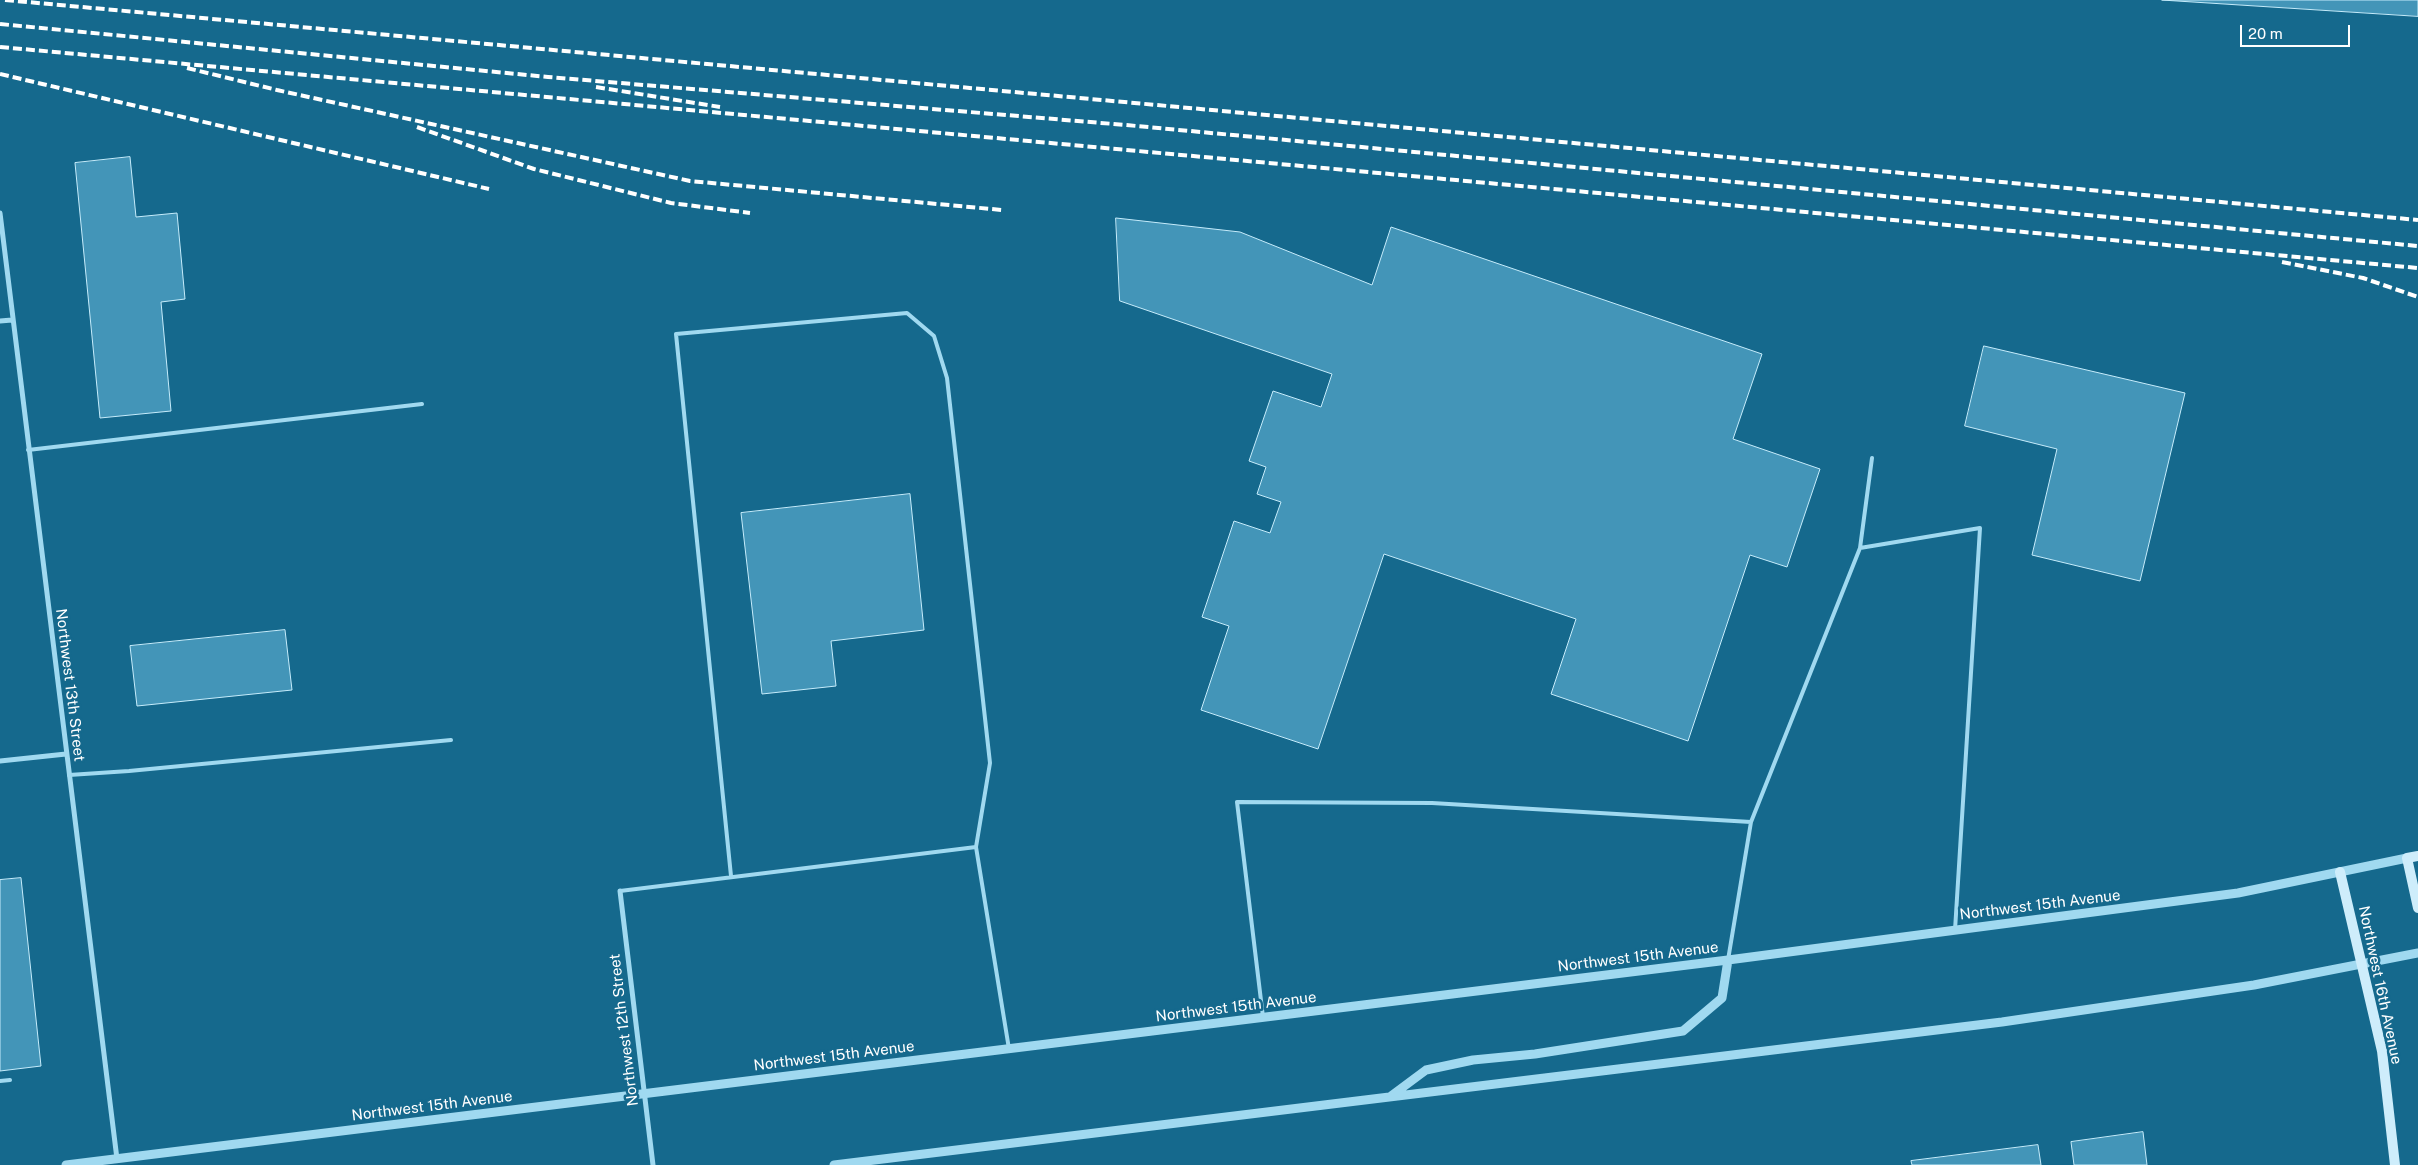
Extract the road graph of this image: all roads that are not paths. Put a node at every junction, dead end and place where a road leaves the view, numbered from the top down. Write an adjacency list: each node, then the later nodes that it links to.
1 (0, 213): 2 (street, Northwest 13th Street)
2 (12, 320): 3 (street); 5 (street, Northwest 13th Street)
3 (0, 321)
4 (422, 404): 5 (lane)
5 (28, 450): 9 (street, Northwest 13th Street)
6 (1872, 458): 7 (lane)
7 (1860, 548): 12 (lane); 20 (lane)
8 (451, 740): 11 (lane)
9 (66, 754): 10 (street); 11 (street, Northwest 13th Street)
10 (0, 761)
11 (69, 775): 30 (street, Northwest 13th Street)
12 (1750, 822): 22 (lane); 24 (lane)
13 (976, 847): 17 (lane); 17 (lane); 25 (lane)
14 (2418, 856): 15 (main road)
15 (2407, 858): 16 (street, Northwest 15th Avenue); 19 (main road)
16 (2340, 872): 20 (street, Northwest 15th Avenue); 23 (main road, Northwest 16th Avenue)
17 (731, 876): 18 (lane)
18 (620, 891): 28 (street, Northwest 12th Street)
19 (2418, 908)
20 (1955, 930): 22 (street, Northwest 15th Avenue)
21 (2418, 953): 23 (street)
22 (1728, 960): 24 (street, Northwest 15th Avenue); 29 (street)
23 (2361, 964): 29 (street); 34 (main road, Northwest 16th Avenue)
24 (1263, 1017): 25 (street, Northwest 15th Avenue)
25 (1008, 1049): 28 (street, Northwest 15th Avenue)
26 (10, 1080): 27 (lane)
27 (0, 1081)
28 (645, 1093): 30 (street, Northwest 15th Avenue); 32 (street, Northwest 12th Street)
29 (1391, 1096): 33 (street)
30 (117, 1159): 31 (street, Northwest 15th Avenue)
31 (66, 1165)
32 (653, 1165)
33 (834, 1165)
34 (2395, 1165)

